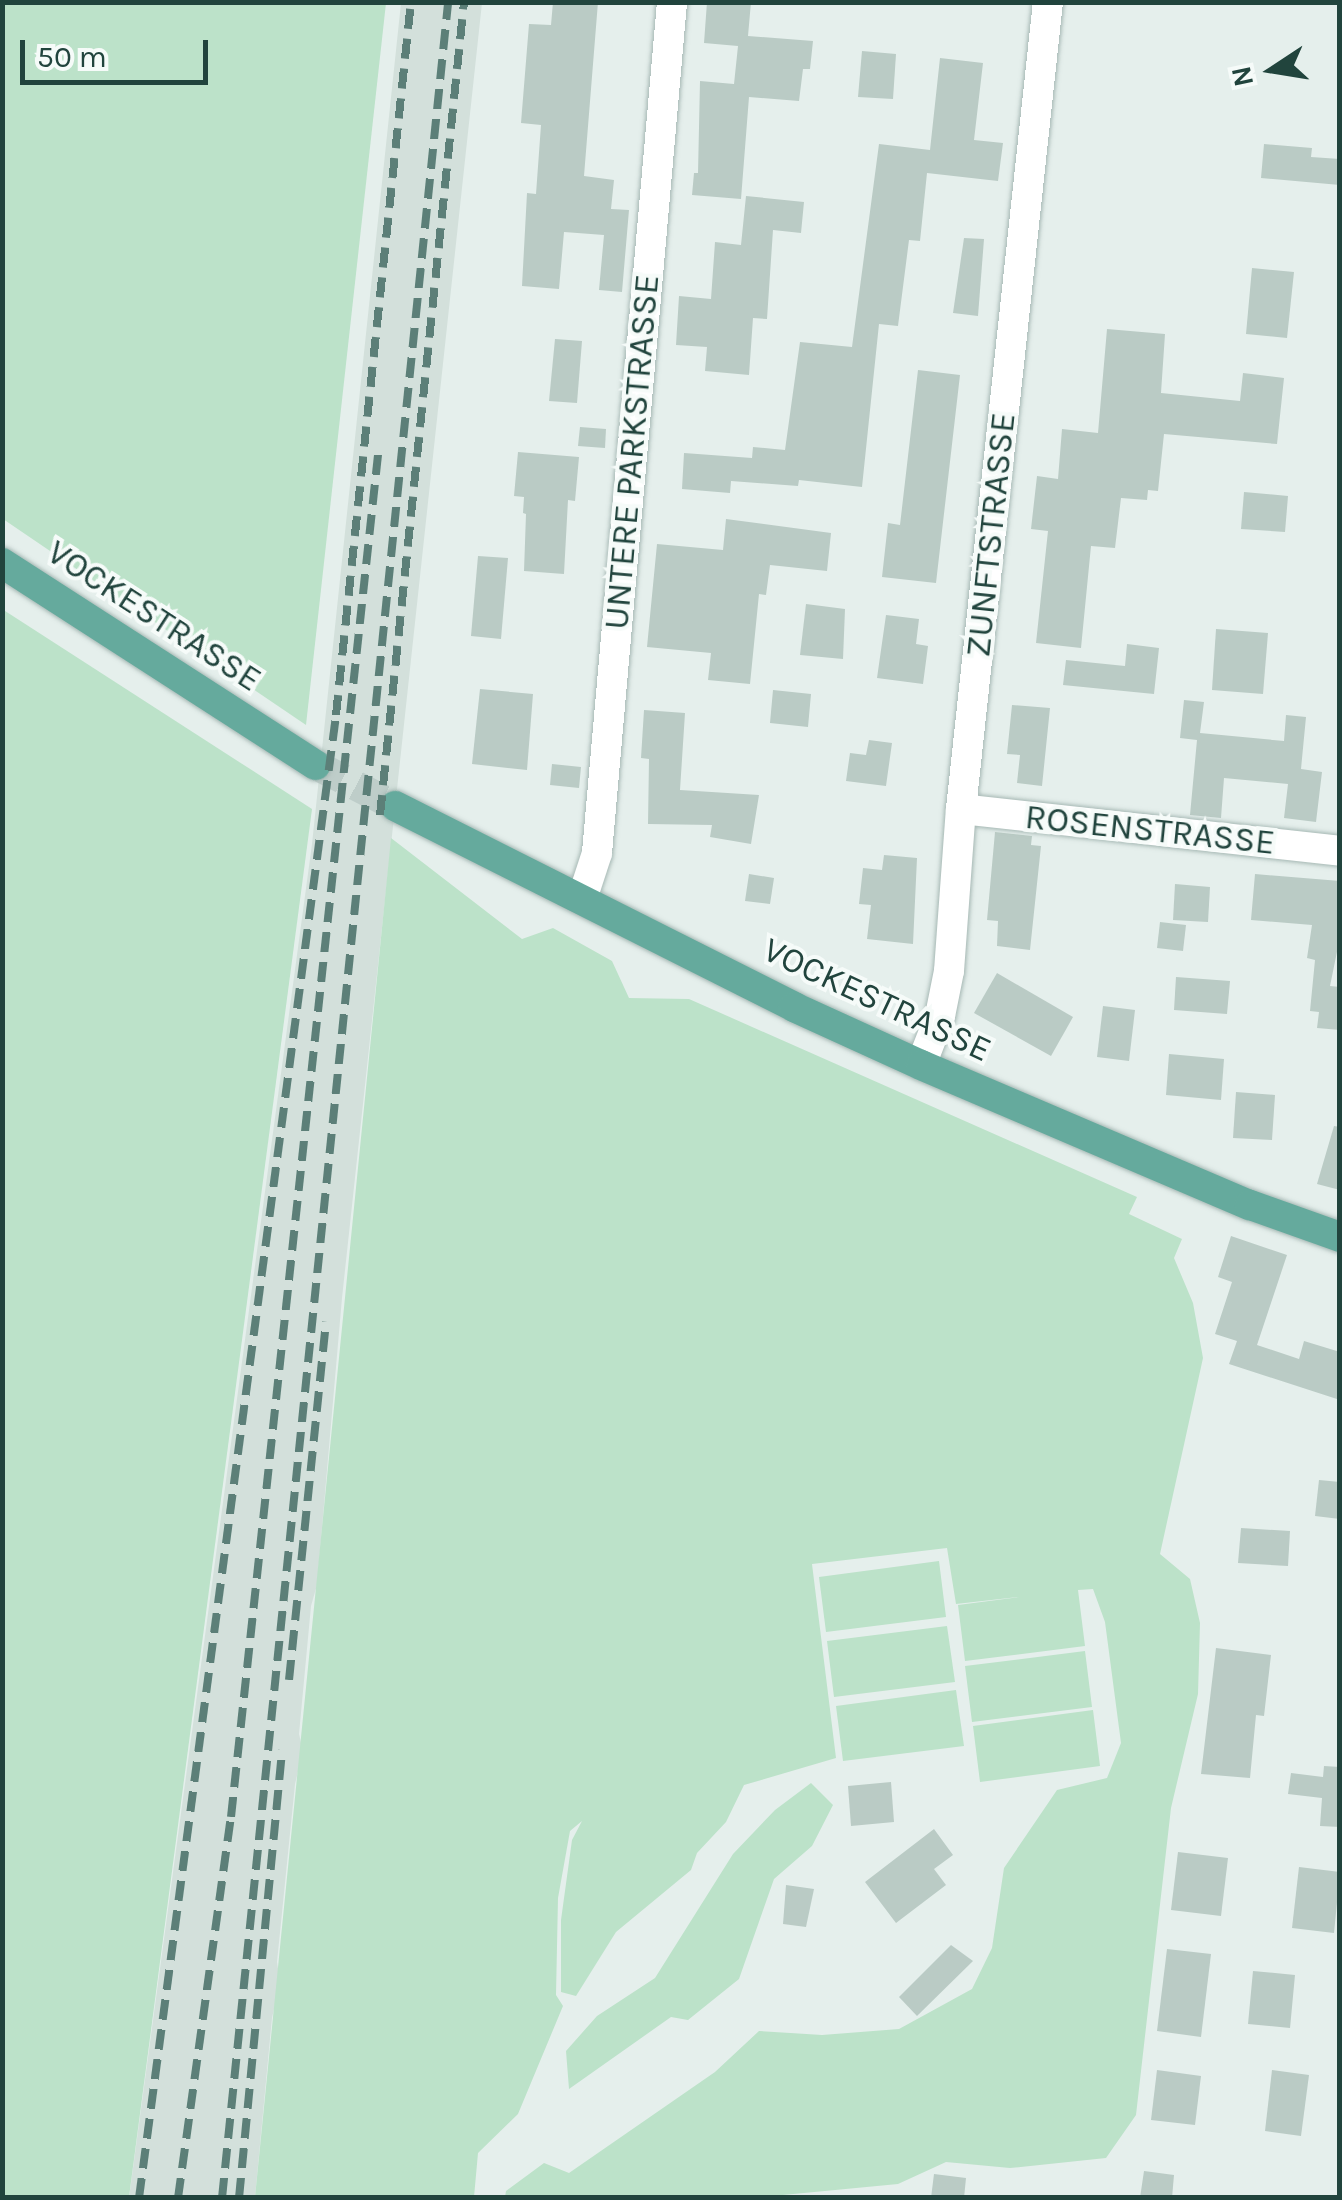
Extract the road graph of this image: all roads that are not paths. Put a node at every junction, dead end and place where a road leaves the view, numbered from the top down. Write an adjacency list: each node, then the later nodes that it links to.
1 (672, 2): 8 (street, UNTERE PARKSTRASSE)
2 (1048, 2): 6 (street, ZUNFTSTRASSE)
3 (2, 563): 4 (main road, VOCKESTRASSE)
4 (316, 764)
5 (395, 806): 8 (main road, VOCKESTRASSE)
6 (960, 810): 7 (street, ROSENSTRASSE); 9 (street, ZUNFTSTRASSE)
7 (1340, 851)
8 (582, 899): 9 (main road, VOCKESTRASSE)
9 (920, 1065): 10 (main road, VOCKESTRASSE)
10 (1340, 1236)

